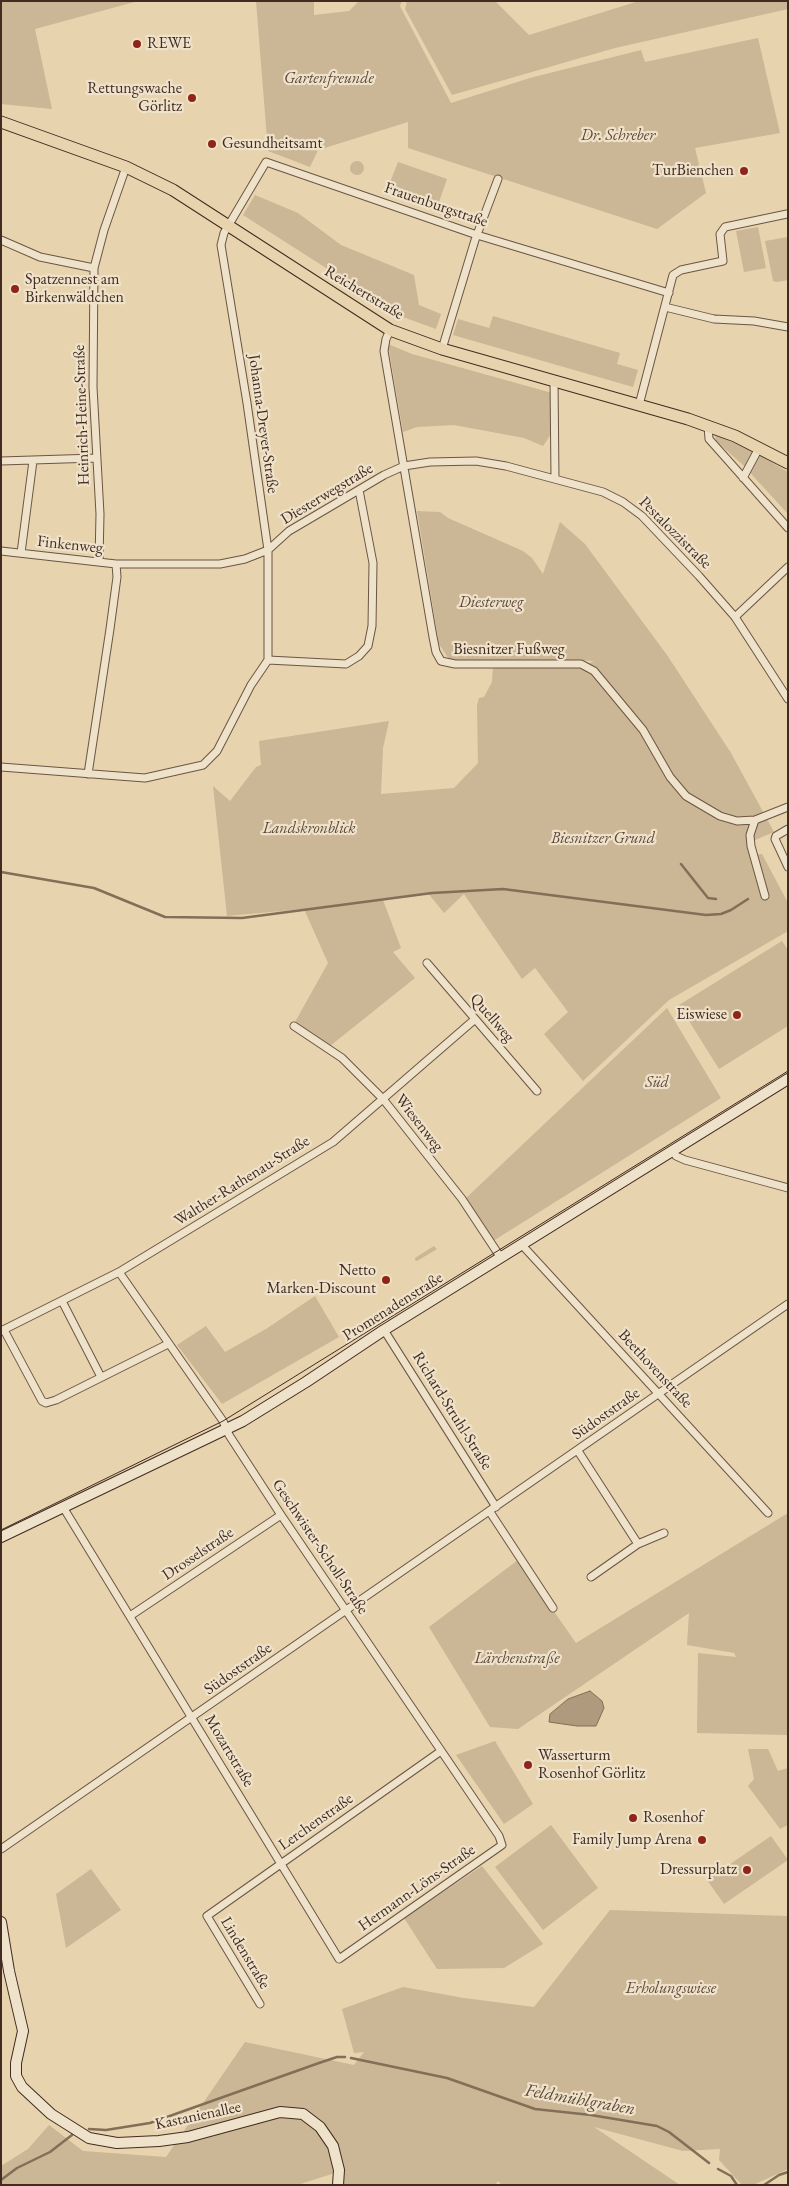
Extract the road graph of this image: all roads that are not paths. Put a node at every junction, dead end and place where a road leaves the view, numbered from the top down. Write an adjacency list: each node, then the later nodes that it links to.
1 (1, 122): 2 (main road, Reichertstraße)
2 (126, 167): 5 (main road, Reichertstraße); 8 (street, Heinrich-Heine-Straße)
3 (498, 179): 6 (street)
4 (787, 214): 9 (street)
5 (229, 225): 6 (street, Frauenburgstraße); 12 (main road, Reichertstraße); 27 (street, Johanna-Dreyer-Straße)
6 (477, 235): 9 (street, Frauenburgstraße); 13 (street)
7 (1, 240): 8 (street)
8 (94, 268): 18 (street, Heinrich-Heine-Straße)
9 (668, 293): 10 (street)
10 (665, 307): 11 (street); 15 (street)
11 (788, 327)
12 (390, 330): 13 (main road, Reichertstraße); 22 (street, Biesnitzer Fußweg)
13 (442, 349): 14 (main road, Reichertstraße)
14 (554, 380): 15 (main road, Reichertstraße); 24 (street)
15 (639, 405): 16 (main road, Reichertstraße)
16 (708, 426): 17 (main road, Reichertstraße); 23 (street)
17 (759, 448): 21 (main road, Reichertstraße); 23 (street)
18 (96, 458): 20 (street); 30 (street, Heinrich-Heine-Straße)
19 (1, 461): 20 (street)
20 (33, 461): 29 (street, Finkenweg)
21 (788, 463)
22 (404, 466): 24 (street, Diesterwegstraße); 25 (street, Diesterwegstraße); 39 (street, Biesnitzer Fußweg)
23 (743, 478): 26 (street)
24 (555, 479): 33 (street, Pestalozzistraße)
25 (359, 490): 27 (street, Diesterwegstraße); 34 (street)
26 (788, 528)
27 (268, 550): 31 (street, Diesterwegstraße); 34 (street, Johanna-Dreyer-Straße)
28 (1, 551): 29 (street, Finkenweg)
29 (21, 553): 30 (street, Finkenweg)
30 (99, 561): 31 (street, Finkenweg)
31 (116, 564): 37 (street)
32 (788, 567): 33 (street)
33 (735, 618): 35 (street, Pestalozzistraße)
34 (268, 660): 37 (street)
35 (788, 700)
36 (1, 768): 37 (street)
37 (88, 774)
38 (788, 807): 39 (street)
39 (755, 820): 42 (street)
40 (788, 829): 41 (street)
41 (788, 867)
42 (765, 896)
43 (427, 963): 44 (street, Quellweg)
44 (474, 1020): 47 (street, Quellweg); 48 (street, Walther-Rathenau-Straße)
45 (294, 1026): 48 (street, Wiesenweg)
46 (788, 1080): 49 (main road, Promenadenstraße)
47 (537, 1091)
48 (383, 1099): 52 (street, Wiesenweg); 53 (street, Walther-Rathenau-Straße)
49 (673, 1151): 50 (street); 51 (main road, Promenadenstraße)
50 (788, 1188)
51 (522, 1245): 52 (main road, Promenadenstraße); 60 (street, Beethovenstraße)
52 (500, 1258): 57 (main road, Promenadenstraße)
53 (119, 1272): 54 (street, Walther-Rathenau-Straße); 58 (street, Geschwister-Scholl-Straße)
54 (62, 1301): 56 (street, Walther-Rathenau-Straße); 59 (street)
55 (788, 1304): 60 (street, Südoststraße)
56 (3, 1330): 59 (street)
57 (384, 1330): 61 (main road, Promenadenstraße); 64 (street, Richard-Struhl-Straße)
58 (168, 1344): 59 (street); 61 (street, Geschwister-Scholl-Straße)
59 (101, 1377)
60 (660, 1393): 62 (street, Südoststraße); 65 (street, Beethovenstraße)
61 (226, 1430): 63 (main road, Promenadenstraße); 66 (street, Geschwister-Scholl-Straße)
62 (578, 1451): 64 (street, Südoststraße); 69 (street)
63 (63, 1507): 68 (main road, Promenadenstraße); 73 (street, Mozartstraße)
64 (493, 1509): 71 (street); 72 (street, Südoststraße)
65 (768, 1513)
66 (281, 1515): 72 (street, Geschwister-Scholl-Straße); 73 (street, Drosselstraße)
67 (664, 1533): 69 (street)
68 (1, 1537)
69 (638, 1544): 70 (street)
70 (591, 1577)
71 (553, 1608)
72 (346, 1611): 74 (street, Südoststraße); 75 (street, Geschwister-Scholl-Straße)
73 (130, 1616): 74 (street, Mozartstraße)
74 (192, 1717): 77 (street, Südoststraße); 78 (street, Mozartstraße)
75 (440, 1751): 76 (street, Geschwister-Scholl-Straße); 78 (street, Lerchenstraße)
76 (499, 1836): 82 (street, Hermann-Löns-Straße)
77 (1, 1848)
78 (280, 1864): 79 (street, Lerchenstraße); 82 (street, Mozartstraße)
79 (207, 1916): 83 (street, Lindenstraße)
80 (1, 1922): 81 (main road, Kastanienallee)
81 (4, 1955): 84 (main road, Kastanienallee)
82 (339, 1959)
83 (260, 2004)
84 (338, 2185)

